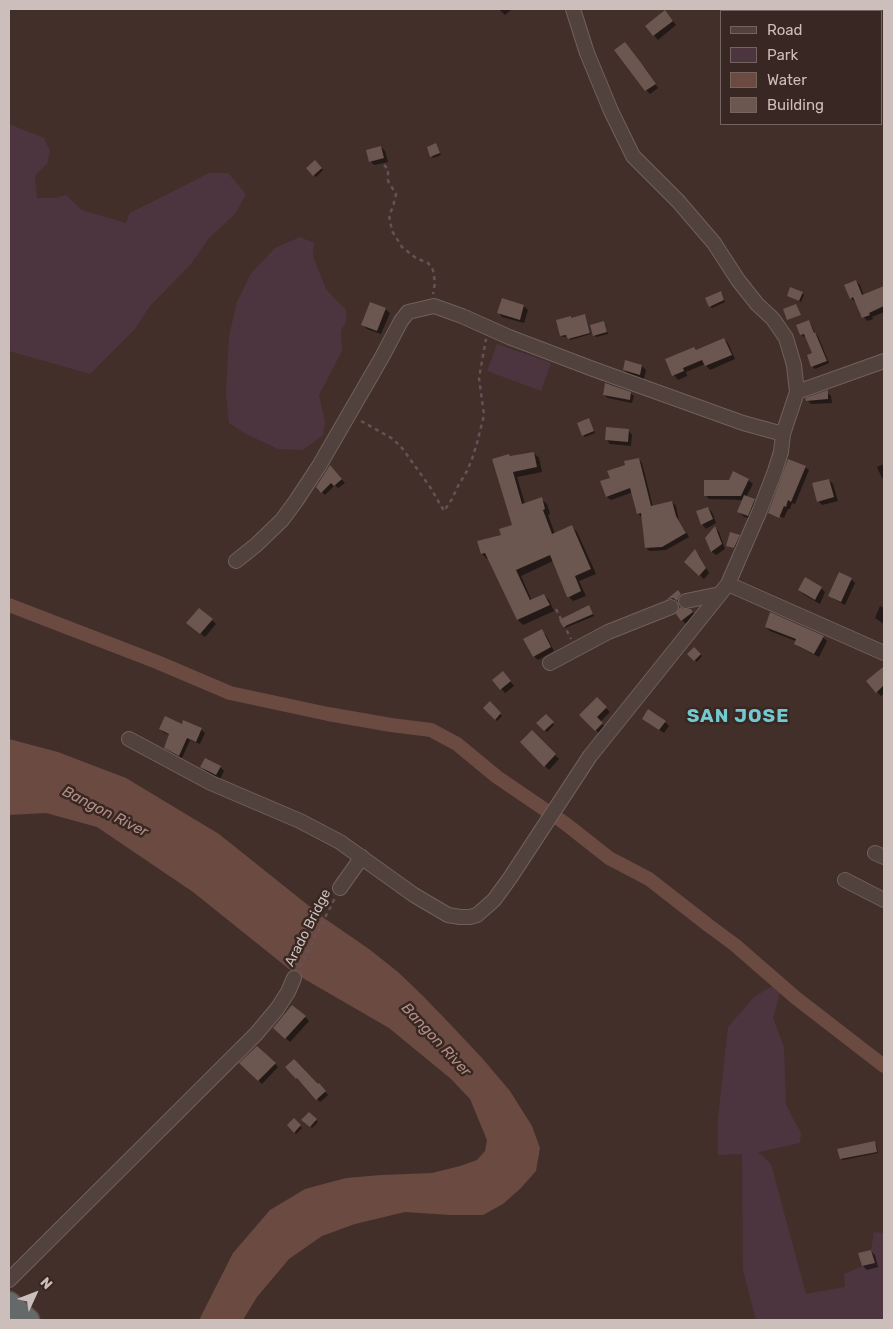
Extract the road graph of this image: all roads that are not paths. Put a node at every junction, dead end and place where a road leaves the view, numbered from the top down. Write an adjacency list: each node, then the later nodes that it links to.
1 (573, 9): 3 (street)
2 (884, 361): 3 (street)
3 (797, 392): 4 (street)
4 (784, 434): 5 (street); 6 (street)
5 (236, 562)
6 (724, 589): 7 (street); 9 (street); 12 (street)
7 (686, 601)
8 (671, 606): 10 (street)
9 (884, 654)
10 (550, 663)
11 (129, 739): 12 (street)
12 (362, 857): 14 (street)
13 (845, 880): 15 (street)
14 (340, 888)
15 (884, 900)
16 (294, 978): 17 (street)
17 (9, 1280)
18 (9, 1303): 19 (highway)
19 (28, 1320)

